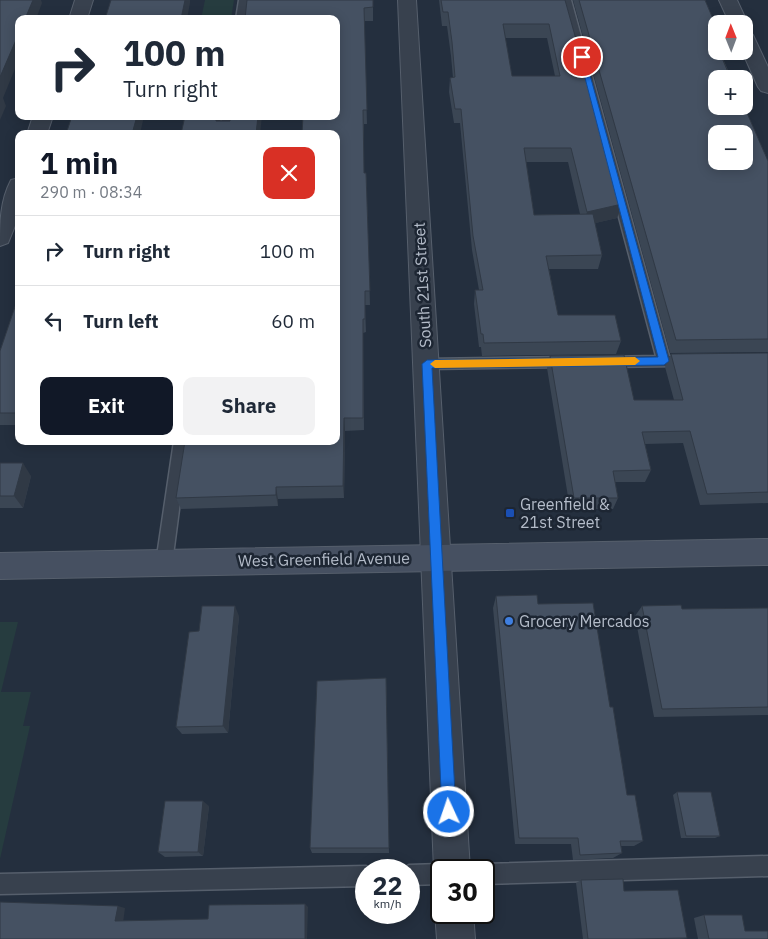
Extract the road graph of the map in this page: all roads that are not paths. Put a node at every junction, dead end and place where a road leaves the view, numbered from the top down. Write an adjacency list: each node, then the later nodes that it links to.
1 (84, 0): 6 (street)
2 (244, 0): 7 (lane)
3 (407, 0): 15 (street, South 21st Street)
4 (566, 0): 14 (lane)
5 (728, 0): 8 (street)
6 (79, 15)
7 (242, 15)
8 (735, 15)
9 (753, 54): 10 (street)
10 (768, 87)
11 (15, 196): 12 (street)
12 (0, 238)
13 (692, 360): 14 (lane)
14 (664, 361): 15 (lane)
15 (427, 364): 18 (street, South 21st Street)
16 (180, 445): 19 (lane)
17 (768, 552): 18 (main road, West Greenfield Avenue)
18 (437, 557): 19 (main road, West Greenfield Avenue); 21 (street, South 21st Street)
19 (164, 563): 20 (main road, West Greenfield Avenue)
20 (0, 566)
21 (451, 859)
22 (768, 866): 23 (lane)
23 (495, 874)
24 (355, 876): 25 (lane)
25 (0, 884)
26 (455, 924): 27 (street)
27 (456, 939)

